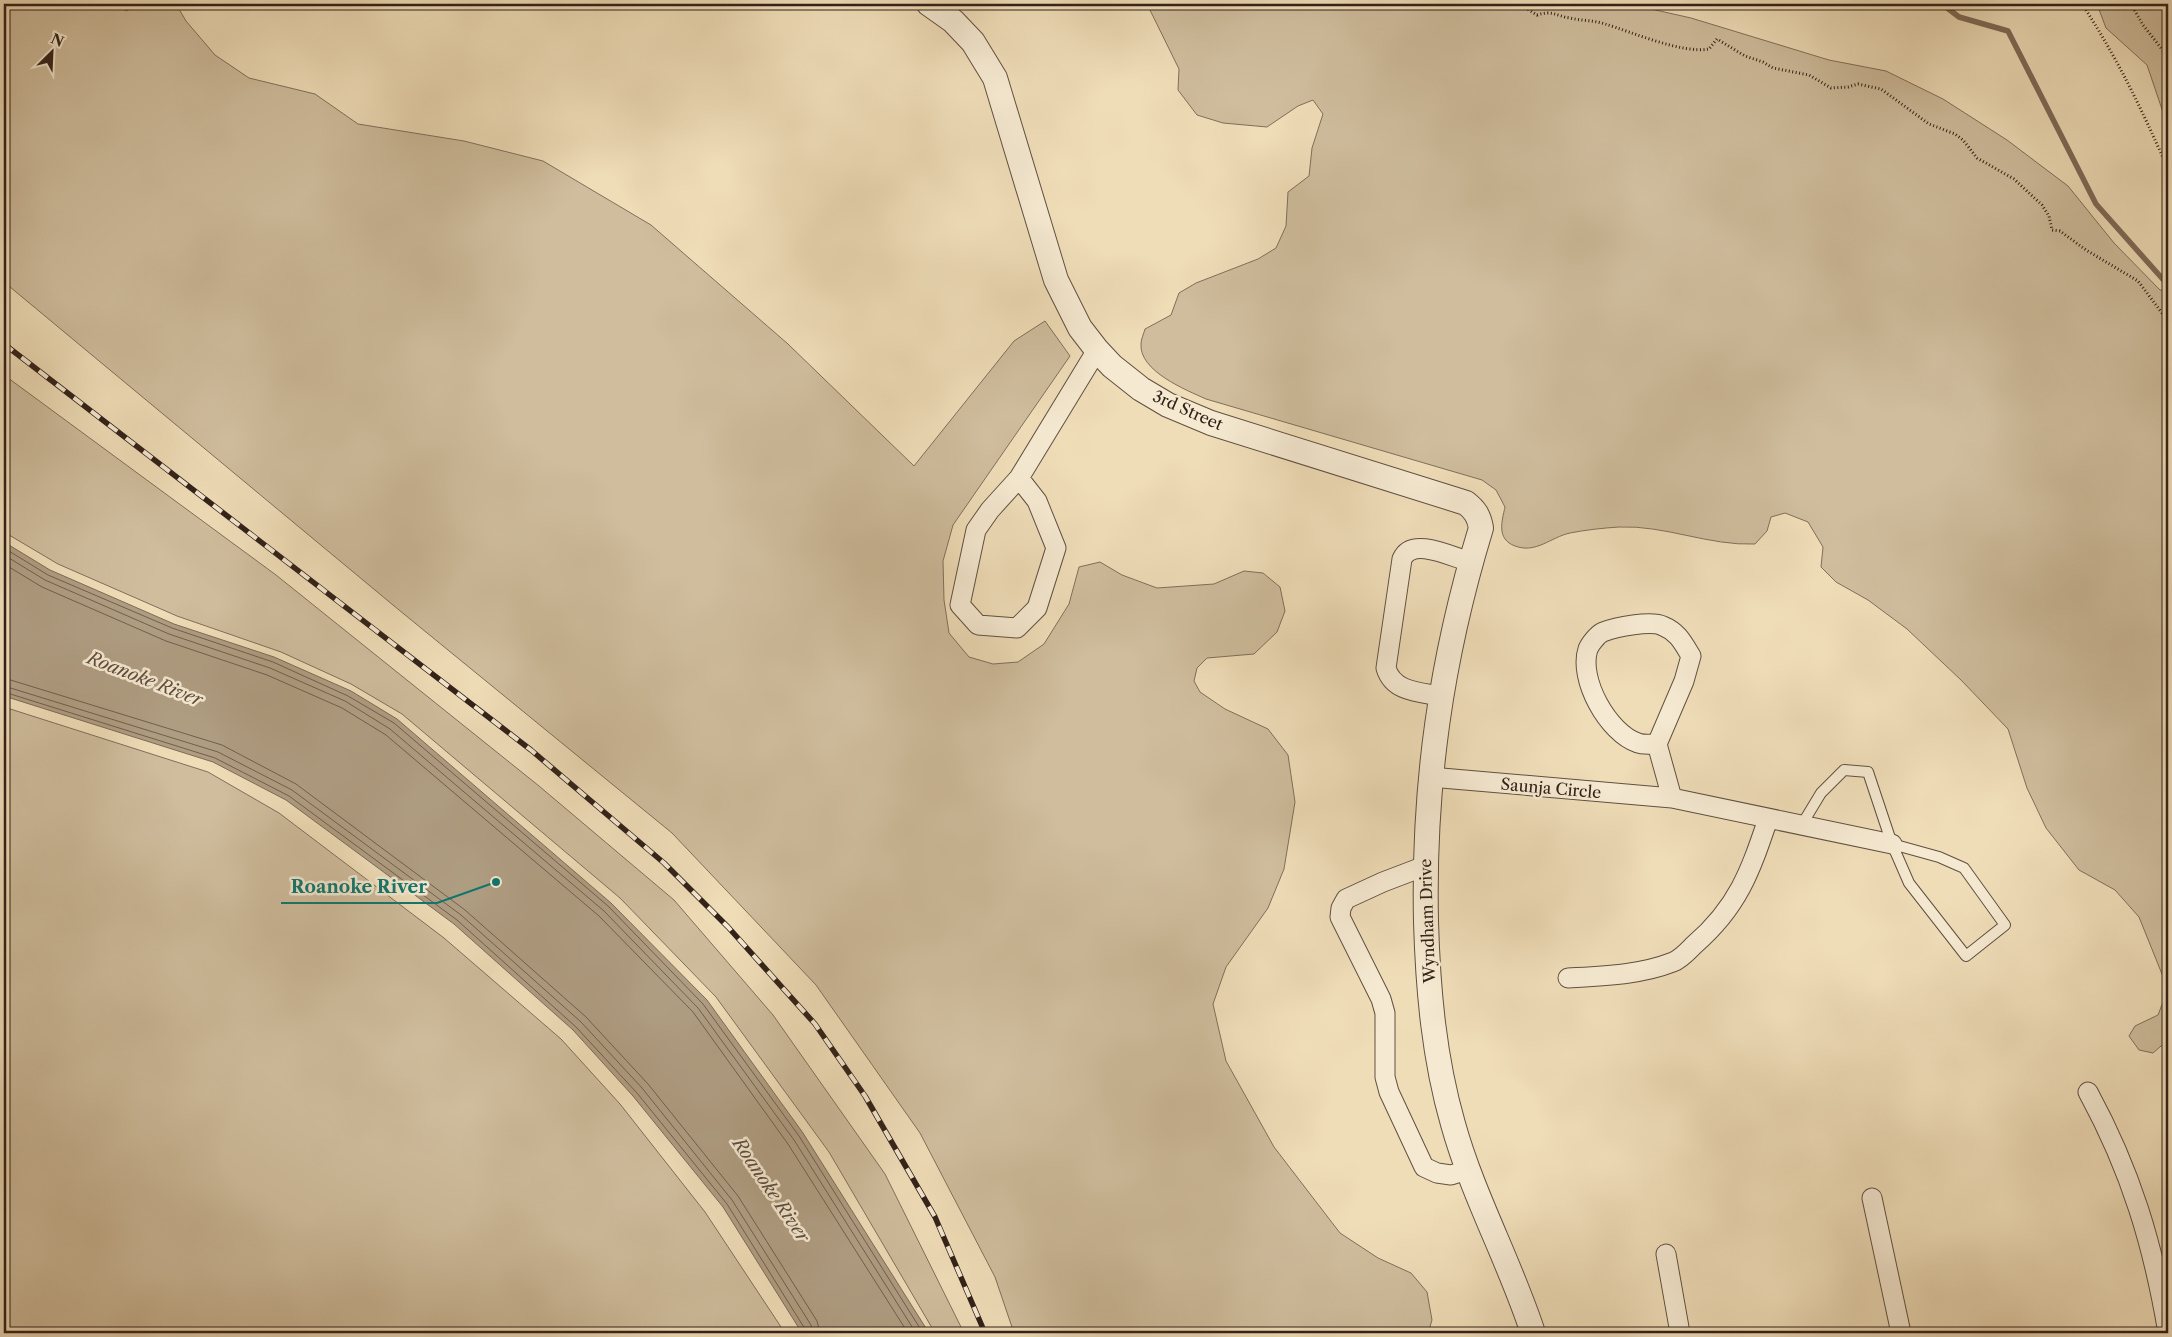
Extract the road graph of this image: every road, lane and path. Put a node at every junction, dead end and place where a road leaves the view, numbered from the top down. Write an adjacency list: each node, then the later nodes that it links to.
1 (929, 4): 9 (street, 3rd Street)
2 (1528, 4): 5 (path)
3 (2082, 4): 7 (path)
4 (2131, 4): 6 (path)
5 (1521, 5): 8 (path)
6 (2168, 57)
7 (2168, 169)
8 (2168, 322)
9 (1096, 350): 10 (street); 11 (street, 3rd Street)
10 (1019, 478): 10 (street)
11 (1466, 503): 12 (street, Wyndham Drive)
12 (1470, 562): 13 (street, Wyndham Drive); 13 (street)
13 (1440, 696): 15 (street, Wyndham Drive)
14 (1657, 744): 14 (street); 16 (street)
15 (1430, 777): 16 (street, Saunja Circle); 20 (street, Wyndham Drive)
16 (1672, 798): 17 (street, Saunja Circle)
17 (1768, 819): 18 (street, Saunja Circle); 21 (street)
18 (1802, 826): 19 (street, Saunja Circle); 19 (lane)
19 (1892, 844): 19 (lane)
20 (1425, 866): 23 (street, Wyndham Drive); 23 (street)
21 (1568, 978)
22 (2088, 1092): 29 (street)
23 (1467, 1170): 26 (street, Wyndham Drive)
24 (1872, 1198): 28 (street)
25 (1666, 1254): 27 (street)
26 (1533, 1333)
27 (1680, 1333)
28 (1901, 1333)
29 (2168, 1333)

